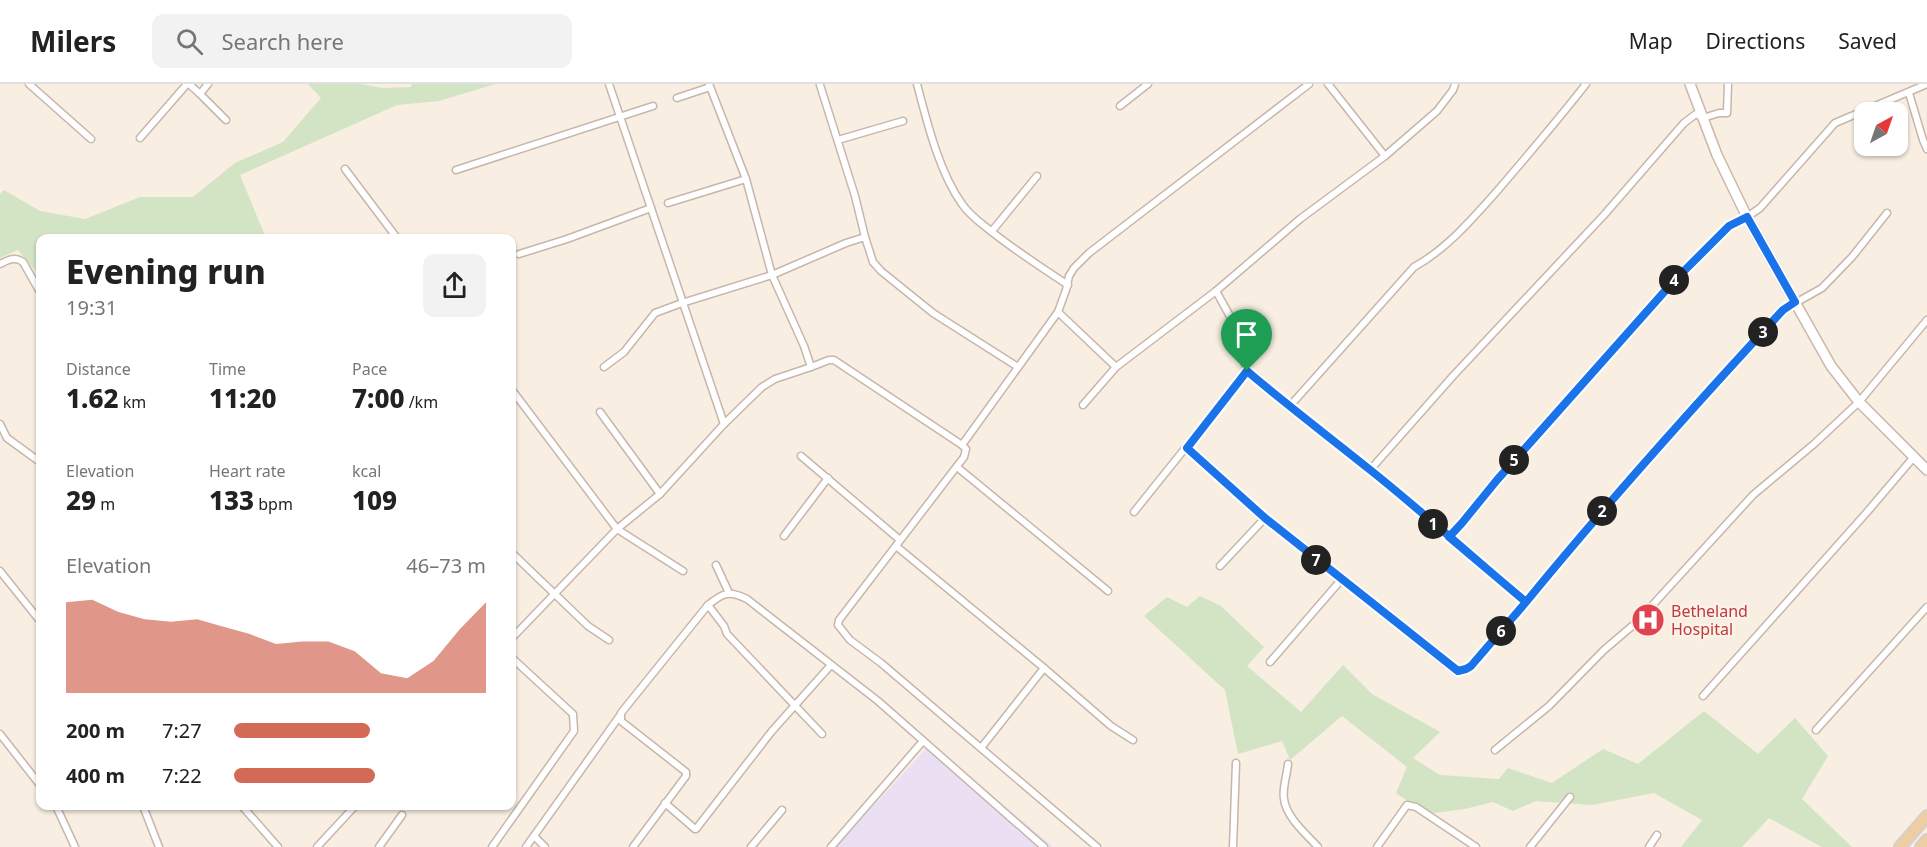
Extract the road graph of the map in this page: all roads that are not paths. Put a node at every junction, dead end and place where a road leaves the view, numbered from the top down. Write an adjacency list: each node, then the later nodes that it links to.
1 (29, 84): 26 (street)
2 (188, 84): 17 (street); 25 (street)
3 (208, 84): 17 (street)
4 (609, 84): 21 (street)
5 (917, 84): 38 (street)
6 (1148, 84): 20 (street)
7 (1309, 84): 45 (street)
8 (1328, 84): 29 (street)
9 (1455, 84): 29 (street)
10 (1586, 84): 59 (street)
11 (1690, 84): 22 (street)
12 (1728, 84): 22 (street)
13 (1927, 84): 16 (street)
14 (820, 85): 27 (street)
15 (710, 86): 18 (street); 33 (street)
16 (1909, 93): 28 (street); 37 (street)
17 (200, 94): 23 (street)
18 (677, 98)
19 (653, 106): 21 (street)
20 (1120, 106)
21 (619, 116): 31 (street); 35 (street)
22 (1703, 118): 37 (street); 71 (street)
23 (226, 120)
24 (903, 121): 27 (street)
25 (140, 138)
26 (92, 139)
27 (838, 140): 40 (street)
28 (1927, 149)
29 (1385, 156): 46 (street)
30 (345, 169): 39 (street)
31 (456, 170)
32 (1037, 176): 38 (street)
33 (746, 179): 34 (street); 43 (street)
34 (668, 202)
35 (651, 208): 41 (street); 48 (street)
36 (1887, 213): 47 (street)
37 (1747, 217): 47 (street); 79 (street)
38 (992, 231): 45 (street)
39 (394, 234)
40 (865, 237): 43 (street); 53 (street)
41 (519, 254)
42 (0, 264): 44 (street)
43 (772, 275): 48 (street); 52 (street)
44 (36, 285)
45 (1068, 285): 49 (street)
46 (1216, 291): 54 (street); 55 (street)
47 (1795, 302): 57 (street); 90 (street)
48 (682, 303): 51 (street); 62 (street)
49 (1058, 312): 53 (street); 54 (street)
50 (1927, 320): 57 (street)
51 (604, 367)
52 (811, 367): 62 (street); 65 (street)
53 (1018, 367): 65 (street)
54 (1116, 367): 58 (street)
55 (1247, 371): 59 (street); 66 (street)
56 (516, 395): 77 (street)
57 (1859, 402): 68 (street); 109 (street)
58 (1083, 405)
59 (1289, 407): 71 (street)
60 (600, 412): 74 (street)
61 (0, 424): 63 (street)
62 (724, 424): 74 (street)
63 (7, 438): 64 (street); 69 (street)
64 (0, 444)
65 (962, 445): 70 (street)
66 (1187, 448): 75 (street); 76 (street)
67 (801, 456): 73 (street)
68 (1913, 458): 72 (street); 100 (street)
69 (36, 459)
70 (957, 467): 80 (street); 87 (street)
71 (1370, 470): 79 (street)
72 (1927, 470)
73 (828, 478): 78 (street); 80 (street)
74 (660, 494): 77 (street)
75 (1134, 512)
76 (1265, 518): 83 (street); 86 (street)
77 (617, 529): 85 (street); 89 (street)
78 (784, 536)
79 (1449, 537): 90 (street)
80 (898, 543): 99 (street); 108 (street)
81 (516, 557): 89 (street)
82 (716, 565): 88 (street)
83 (1220, 566)
84 (0, 571): 93 (street)
85 (683, 571)
86 (1341, 580): 90 (street); 97 (street)
87 (1108, 591)
88 (729, 593): 91 (street); 98 (street)
89 (555, 595): 94 (street); 95 (street)
90 (1526, 602)
91 (708, 605): 101 (street); 102 (street)
92 (1927, 607): 103 (street)
93 (36, 616)
94 (516, 634)
95 (609, 640)
96 (516, 662): 130 (street)
97 (1270, 662)
98 (831, 666): 101 (street); 107 (street)
99 (1044, 668): 106 (street); 108 (street)
100 (1703, 696)
101 (795, 704): 105 (street); 114 (street)
102 (621, 713): 114 (street); 123 (street)
103 (1815, 730)
104 (0, 734): 112 (street)
105 (822, 734)
106 (1133, 740)
107 (923, 741): 135 (street); 136 (street)
108 (981, 748): 137 (street)
109 (1495, 750)
110 (1236, 763): 138 (street)
111 (1288, 764): 139 (street)
112 (36, 780)
113 (1570, 797): 142 (street)
114 (665, 803): 133 (street)
115 (58, 810): 125 (street)
116 (145, 810): 126 (street)
117 (246, 810): 127 (street)
118 (351, 810): 128 (street)
119 (782, 810): 134 (street)
120 (402, 814): 129 (street)
121 (1927, 816): 144 (main road)
122 (1657, 835): 143 (street)
123 (534, 836): 131 (street); 132 (street)
124 (1927, 840): 145 (main road)
125 (75, 847)
126 (159, 847)
127 (278, 847)
128 (317, 847)
129 (379, 847)
130 (492, 847)
131 (526, 847)
132 (545, 847)
133 (633, 847)
134 (751, 847)
135 (831, 847)
136 (1044, 847)
137 (1097, 847)
138 (1233, 847)
139 (1318, 847)
140 (1377, 847): 141 (street)
141 (1476, 847)
142 (1530, 847)
143 (1649, 847)
144 (1900, 847)
145 (1921, 847)

